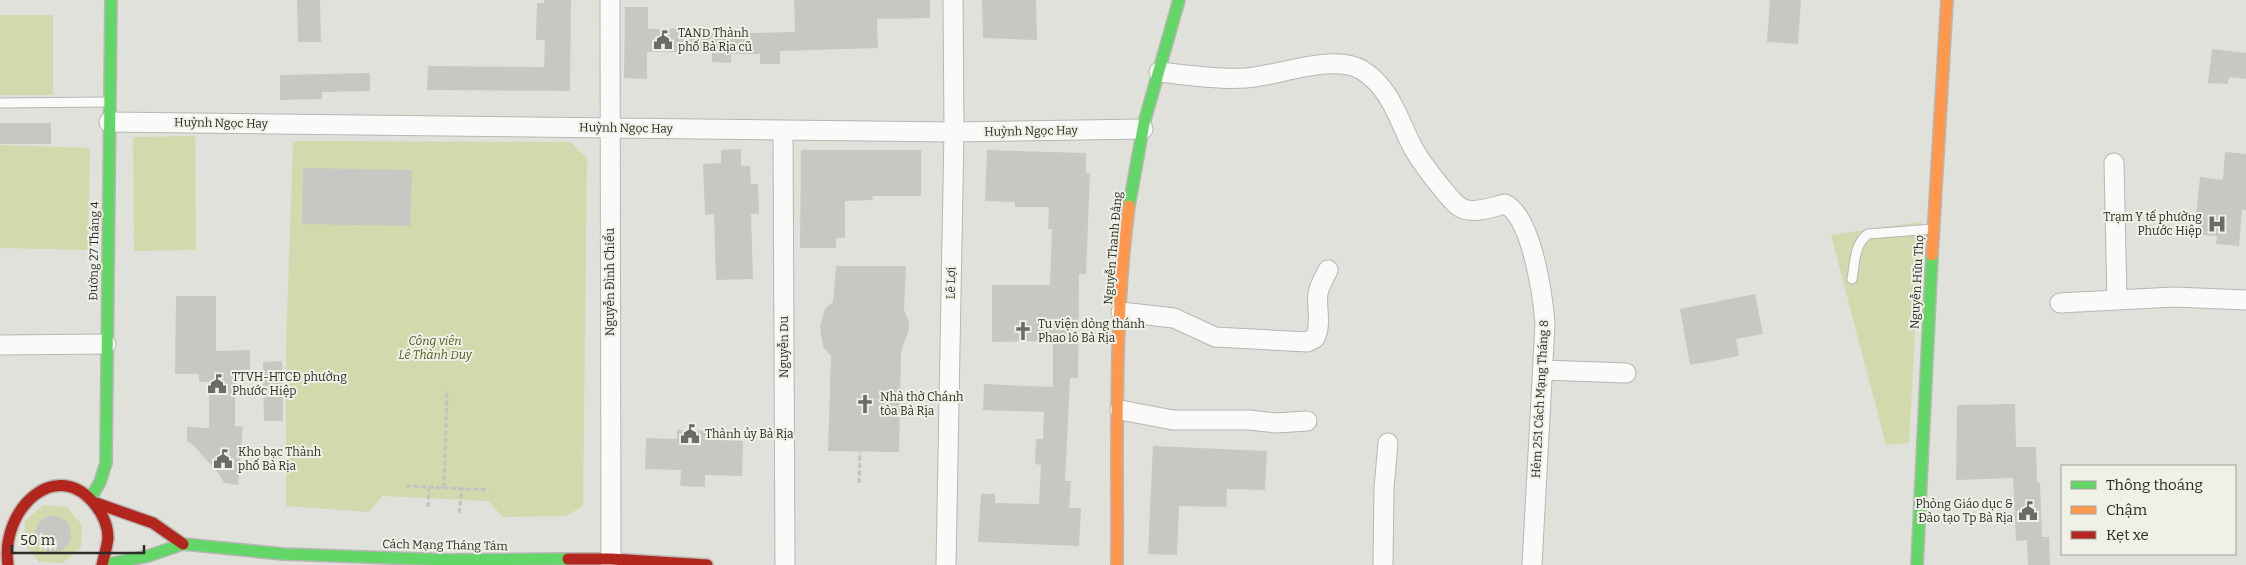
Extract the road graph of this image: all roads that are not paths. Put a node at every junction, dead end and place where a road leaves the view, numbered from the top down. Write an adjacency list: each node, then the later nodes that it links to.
1 (111, 0): 7 (main road, Đường 27 Tháng 4)
2 (610, 0): 10 (street, Nguyễn Đình Chiểu)
3 (953, 0): 13 (street, Lê Lợi)
4 (1179, 0): 6 (main road, Nguyễn Thanh Đằng)
5 (1947, 0): 15 (main road, Nguyễn Hữu Thọ)
6 (1158, 72): 11 (main road, Nguyễn Thanh Đằng); 24 (street, Hẻm 251 Cách Mạng Tháng 8)
7 (110, 102): 8 (lane); 9 (main road, Đường 27 Tháng 4)
8 (0, 103)
9 (109, 122): 10 (street, Huỳnh Ngọc Hay); 22 (main road, Đường 27 Tháng 4)
10 (609, 128): 12 (street, Huỳnh Ngọc Hay); 32 (street, Nguyễn Đình Chiểu)
11 (1142, 129): 13 (street, Huỳnh Ngọc Hay); 21 (main road, Nguyễn Thanh Đằng)
12 (783, 130): 13 (street, Huỳnh Ngọc Hay); 37 (street, Nguyễn Du)
13 (954, 132): 38 (street, Lê Lợi)
14 (2114, 163): 18 (street)
15 (1934, 229): 17 (lane); 42 (main road, Nguyễn Hữu Thọ)
16 (1328, 270): 21 (street)
17 (1852, 279)
18 (2117, 299): 19 (street); 20 (street)
19 (2246, 300)
20 (2060, 303)
21 (1121, 312): 26 (main road, Nguyễn Thanh Đằng)
22 (106, 344): 23 (street); 29 (main road, Đường 27 Tháng 4)
23 (0, 345)
24 (1543, 370): 25 (street); 41 (street, Hẻm 251 Cách Mạng Tháng 8)
25 (1626, 373)
26 (1120, 410): 27 (street); 39 (main road, Nguyễn Thanh Đằng)
27 (1307, 421)
28 (1388, 443): 40 (street)
29 (93, 501): 30 (main road); 34 (main road); 35 (main road)
30 (183, 544): 31 (main road, Cách Mạng Tháng Tám); 35 (main road, Cách Mạng Tháng Tám)
31 (283, 559): 33 (main road, Cách Mạng Tháng Tám)
32 (611, 562): 33 (main road, Cách Mạng Tháng Tám); 36 (main road, Cách Mạng Tháng Tám)
33 (448, 563)
34 (8, 565)
35 (103, 565)
36 (707, 565)
37 (785, 565)
38 (946, 565)
39 (1117, 565)
40 (1383, 565)
41 (1532, 565)
42 (1917, 565)

